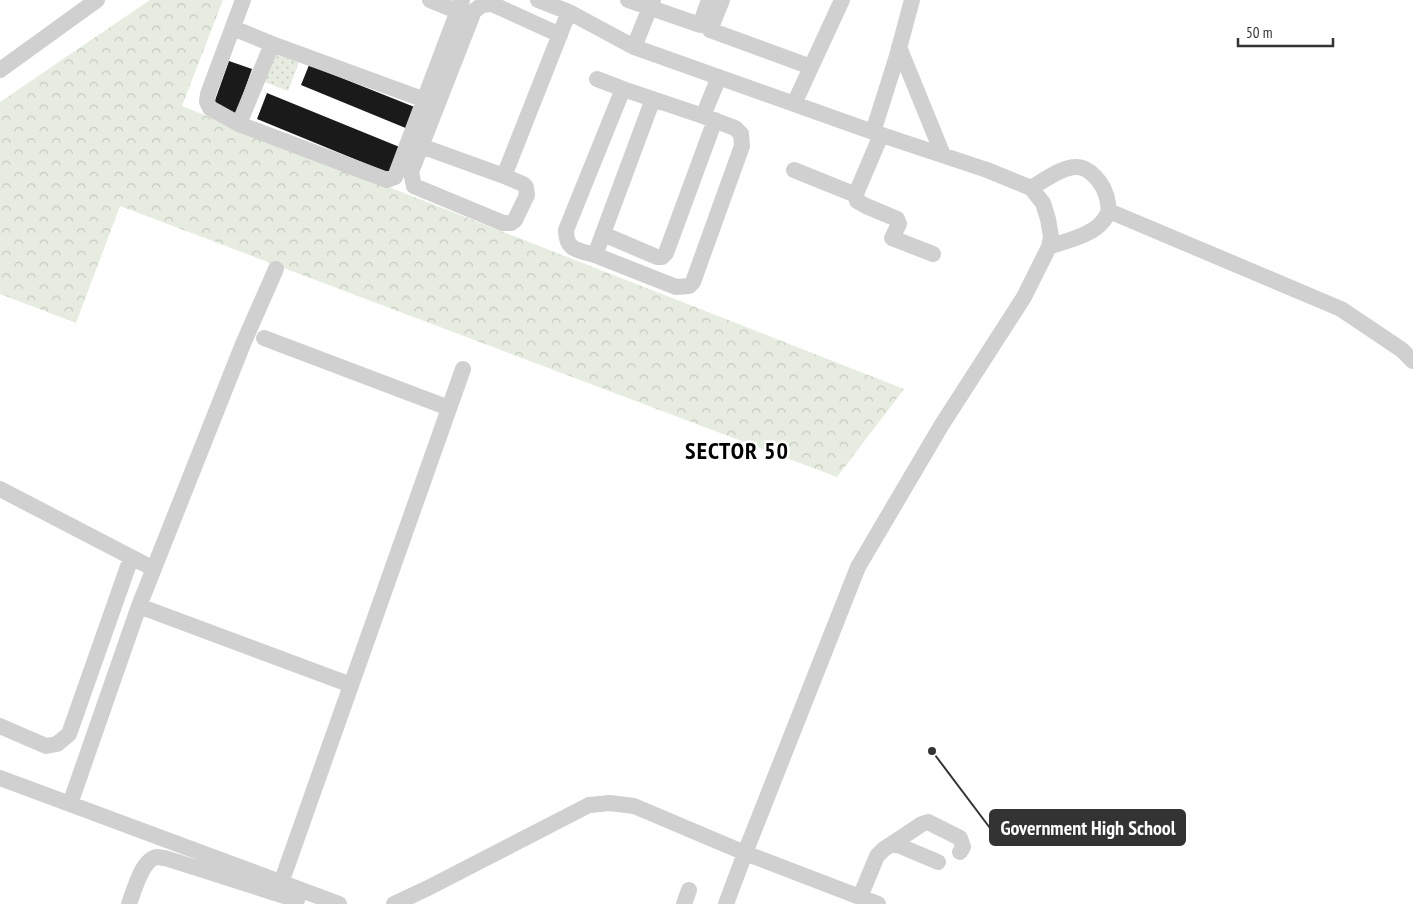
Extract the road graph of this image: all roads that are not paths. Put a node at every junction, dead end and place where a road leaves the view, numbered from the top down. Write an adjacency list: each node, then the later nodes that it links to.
1 (98, 0): 19 (street)
2 (243, 0): 13 (street)
3 (430, 0): 11 (street)
4 (538, 0): 12 (street)
5 (628, 0): 10 (street)
6 (709, 0): 10 (street)
7 (722, 0): 18 (street)
8 (842, 0): 18 (street)
9 (912, 0): 17 (street)
10 (652, 4): 16 (street)
11 (460, 5): 24 (street)
12 (569, 12): 14 (street); 16 (street)
13 (233, 28): 15 (street); 27 (street)
14 (560, 35): 29 (street); 32 (street)
15 (272, 44): 24 (street); 27 (street)
16 (634, 47): 20 (street)
17 (899, 47): 28 (street); 30 (street)
18 (811, 67): 25 (street)
19 (0, 70)
20 (719, 77): 25 (street); 26 (street)
21 (597, 79): 22 (street)
22 (623, 89): 23 (street); 39 (street)
23 (653, 99): 26 (street); 36 (street)
24 (425, 100): 27 (street)
25 (794, 104): 28 (street)
26 (709, 118): 36 (street); 39 (street)
27 (239, 124)
28 (877, 133): 30 (street); 34 (street)
29 (422, 146): 32 (street); 32 (street)
30 (943, 155): 33 (street)
31 (794, 170): 34 (street)
32 (504, 176)
33 (1032, 188): 35 (street); 37 (street)
34 (856, 195): 38 (street)
35 (1109, 211): 37 (street); 42 (street)
36 (603, 234): 39 (street)
37 (1049, 247): 55 (street)
38 (933, 254)
39 (595, 255)
40 (276, 269): 47 (street)
41 (264, 338): 44 (street)
42 (1413, 361)
43 (463, 368): 44 (street)
44 (449, 408): 49 (street)
45 (0, 489): 46 (street)
46 (131, 558): 47 (street); 50 (street)
47 (154, 569): 48 (street)
48 (139, 606): 49 (street); 52 (street)
49 (351, 685): 57 (street)
50 (0, 726)
51 (0, 778): 52 (street)
52 (70, 804): 57 (street)
53 (894, 843): 54 (street); 56 (street); 59 (street)
54 (960, 852)
55 (745, 854): 58 (street); 59 (street); 65 (street)
56 (938, 862)
57 (281, 883): 62 (street)
58 (428, 888): 63 (street); 64 (street)
59 (860, 897): 66 (street)
60 (302, 903): 61 (street)
61 (129, 904)
62 (338, 904)
63 (394, 904)
64 (422, 904)
65 (726, 904)
66 (878, 904)

